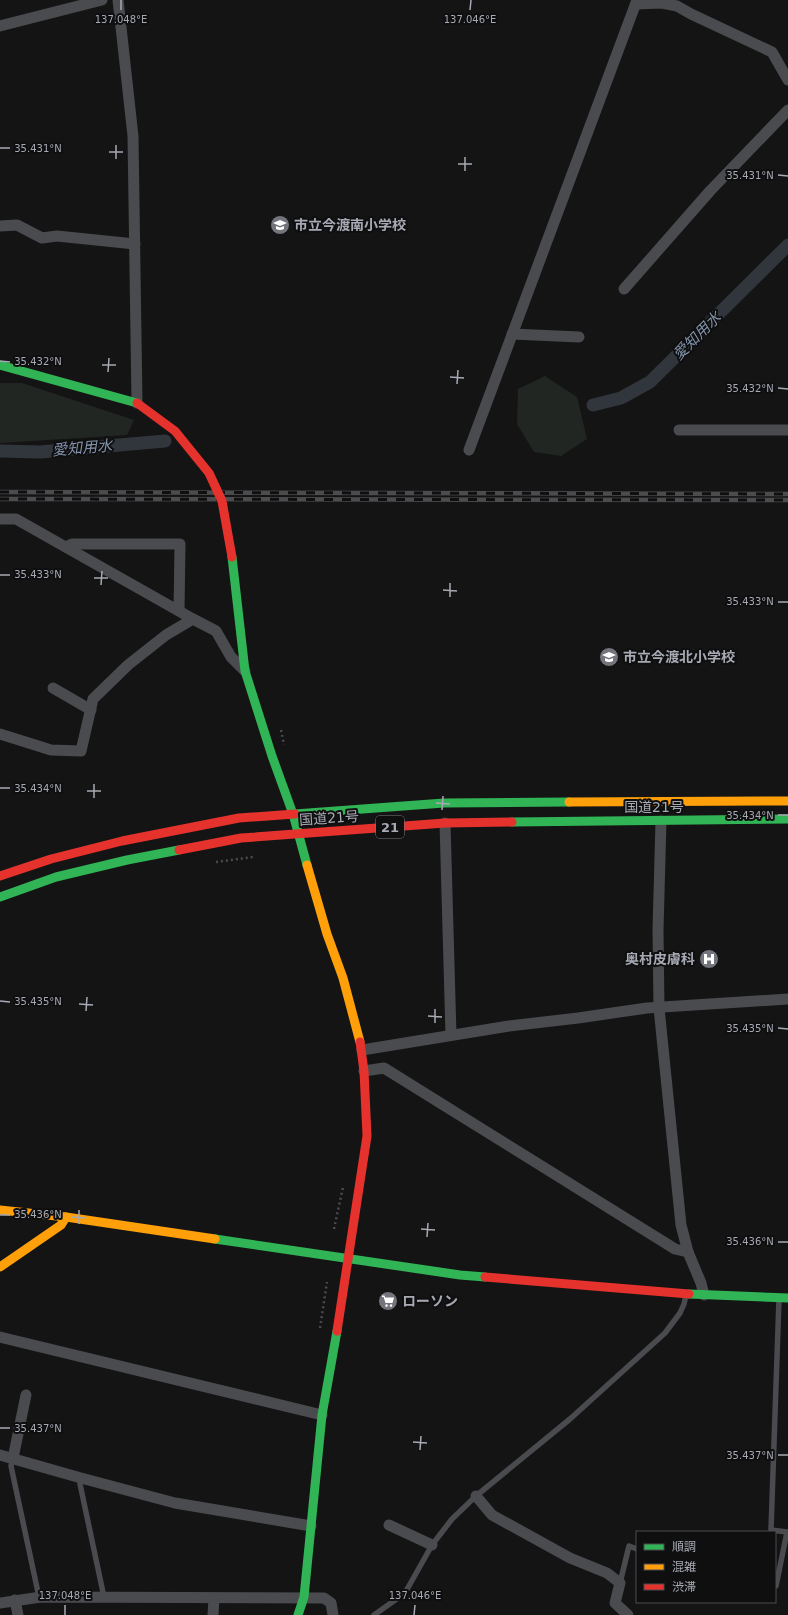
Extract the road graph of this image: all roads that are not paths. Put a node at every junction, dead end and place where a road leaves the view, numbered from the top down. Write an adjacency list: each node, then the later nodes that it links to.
1 (102, 0): 4 (street)
2 (118, 0): 8 (street)
3 (637, 2): 5 (street); 10 (street)
4 (0, 26)
5 (788, 80)
6 (788, 110): 9 (street)
7 (0, 226): 8 (street)
8 (135, 244): 13 (street)
9 (624, 290)
10 (512, 334): 11 (street); 16 (street)
11 (579, 337)
12 (0, 366): 13 (main road)
13 (137, 403): 21 (main road, bridge)
14 (679, 430): 15 (street)
15 (788, 430)
16 (469, 450)
17 (0, 519): 18 (street)
18 (66, 548): 19 (street); 19 (street)
19 (179, 611): 20 (street)
20 (193, 619): 21 (street); 23 (street)
21 (244, 671): 26 (main road)
22 (53, 688): 23 (street)
23 (91, 710): 24 (street)
24 (0, 734)
25 (788, 801): 26 (main road, 国道21号 / 21)
26 (293, 814): 30 (main road); 31 (main road, 国道21号 / 21)
27 (788, 819): 28 (main road, 国道21号 / 21)
28 (661, 821): 29 (main road, 国道21号 / 21); 34 (street)
29 (445, 823): 30 (main road, 国道21号 / 21); 35 (street)
30 (298, 834): 32 (main road, 国道21号 / 21); 36 (main road)
31 (0, 876)
32 (0, 897)
33 (788, 999): 34 (street)
34 (659, 1008): 35 (street); 40 (street)
35 (451, 1035): 36 (street)
36 (362, 1050): 37 (main road)
37 (364, 1071): 40 (street); 41 (main road)
38 (0, 1210): 39 (main road)
39 (66, 1217): 41 (main road); 42 (main road)
40 (688, 1252): 44 (street)
41 (349, 1259): 43 (main road); 48 (main road)
42 (0, 1267)
43 (686, 1294): 44 (main road); 52 (lane)
44 (704, 1296): 45 (main road)
45 (783, 1298): 58 (lane)
46 (0, 1337): 48 (street)
47 (26, 1395): 50 (street)
48 (322, 1416): 54 (main road)
49 (0, 1454): 50 (street)
50 (13, 1458): 51 (street); 59 (lane)
51 (81, 1478): 54 (street); 61 (lane)
52 (476, 1496): 55 (lane); 57 (street)
53 (390, 1525): 55 (street)
54 (311, 1526): 60 (main road)
55 (432, 1545): 69 (lane)
56 (636, 1549): 57 (lane)
57 (620, 1583): 70 (street)
58 (776, 1586)
59 (39, 1597): 61 (street); 63 (street)
60 (304, 1597): 62 (street); 67 (main road); 68 (street)
61 (104, 1598): 62 (street)
62 (214, 1598): 66 (street)
63 (15, 1600): 64 (street); 65 (street)
64 (0, 1603)
65 (18, 1615)
66 (213, 1615)
67 (298, 1615)
68 (333, 1615)
69 (374, 1615)
70 (628, 1615)

